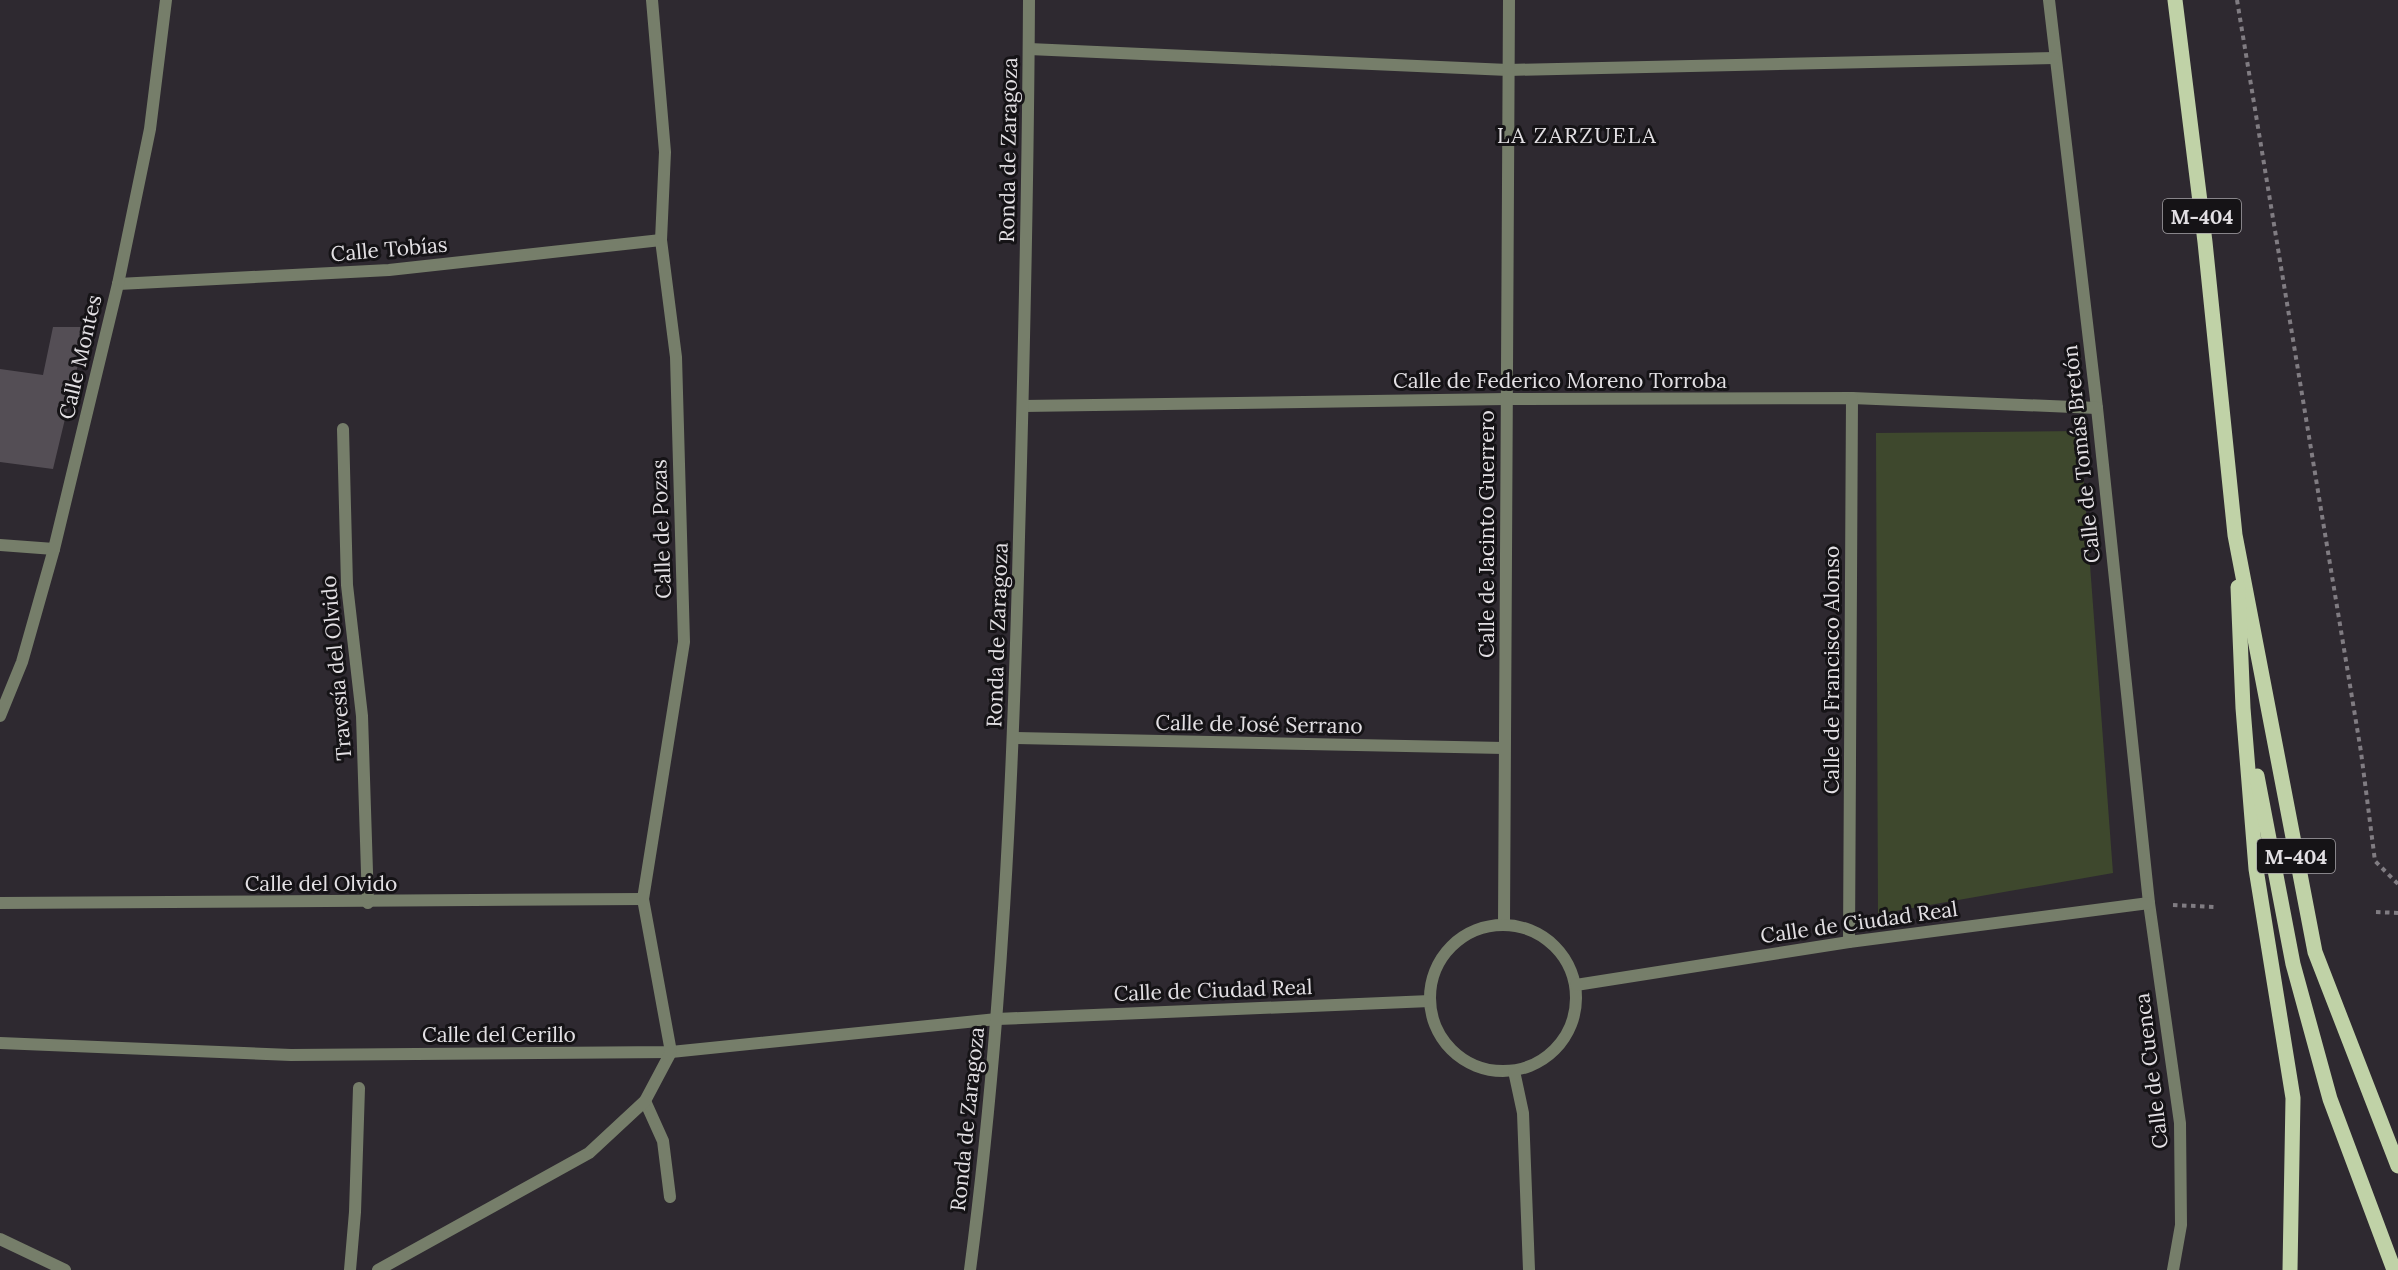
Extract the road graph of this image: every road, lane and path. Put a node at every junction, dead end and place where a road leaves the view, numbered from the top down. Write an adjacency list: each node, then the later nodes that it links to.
1 (166, 0): 12 (street, Calle Montes)
2 (652, 0): 11 (street, Calle de Pozas)
3 (1029, 0): 8 (street, Ronda de Zaragoza)
4 (1509, 0): 10 (street, Calle de Jacinto Guerrero)
5 (2049, 0): 9 (street, Calle de Tomás Bretón)
6 (2175, 0): 18 (main road, M-404)
7 (2237, 0): 25 (path)
8 (1029, 49): 10 (street); 15 (street, Ronda de Zaragoza)
9 (2054, 58): 10 (street); 16 (street, Calle de Tomás Bretón)
10 (1508, 70): 14 (street, Calle de Jacinto Guerrero)
11 (661, 240): 12 (street, Calle Tobías); 26 (street, Calle de Pozas)
12 (118, 284): 20 (street, Calle Montes)
13 (1852, 398): 14 (street, Calle de Federico Moreno Torroba); 16 (street, Calle de Federico Moreno Torroba); 34 (street, Calle de Francisco Alonso)
14 (1506, 399): 15 (street, Calle de Federico Moreno Torroba); 24 (street, Calle de Jacinto Guerrero)
15 (1023, 406): 23 (street, Ronda de Zaragoza)
16 (2097, 408): 29 (street, Calle de Tomás Bretón)
17 (343, 429): 28 (street, Travesía del Olvido)
18 (2235, 535): 21 (main road, M-404); 43 (main road, M-404)
19 (0, 545): 20 (street)
20 (54, 549): 22 (street, Calle Montes)
21 (2242, 708): 52 (main road); 53 (main road, M-404)
22 (0, 716)
23 (1014, 738): 24 (street, Calle de José Serrano); 37 (street, Ronda de Zaragoza)
24 (1504, 748): 33 (street, Calle de Jacinto Guerrero)
25 (2398, 884)
26 (643, 899): 28 (street, Calle del Olvido); 39 (street, Calle de Pozas)
27 (0, 903): 28 (street, Calle del Olvido)
28 (368, 903)
29 (2149, 903): 30 (path); 34 (street, Calle de Ciudad Real); 51 (street, Calle de Cuenca)
30 (2215, 907)
31 (2376, 912): 32 (path)
32 (2398, 912)
33 (1504, 924): 35 (street); 36 (street)
34 (1849, 942): 35 (street, Calle de Ciudad Real)
35 (1576, 985): 40 (street)
36 (1430, 1001): 37 (street, Calle de Ciudad Real); 40 (street)
37 (997, 1019): 39 (street, Calle del Cerillo); 49 (street, Ronda de Zaragoza)
38 (0, 1043): 39 (street, Calle del Cerillo)
39 (671, 1052): 42 (street)
40 (1514, 1071): 50 (street)
41 (359, 1088): 47 (street)
42 (645, 1101): 44 (street); 48 (street)
43 (2398, 1166)
44 (670, 1197)
45 (0, 1239): 46 (street)
46 (65, 1270)
47 (350, 1270)
48 (378, 1270)
49 (970, 1270)
50 (1530, 1270)
51 (2173, 1270)
52 (2290, 1270)
53 (2394, 1270)

